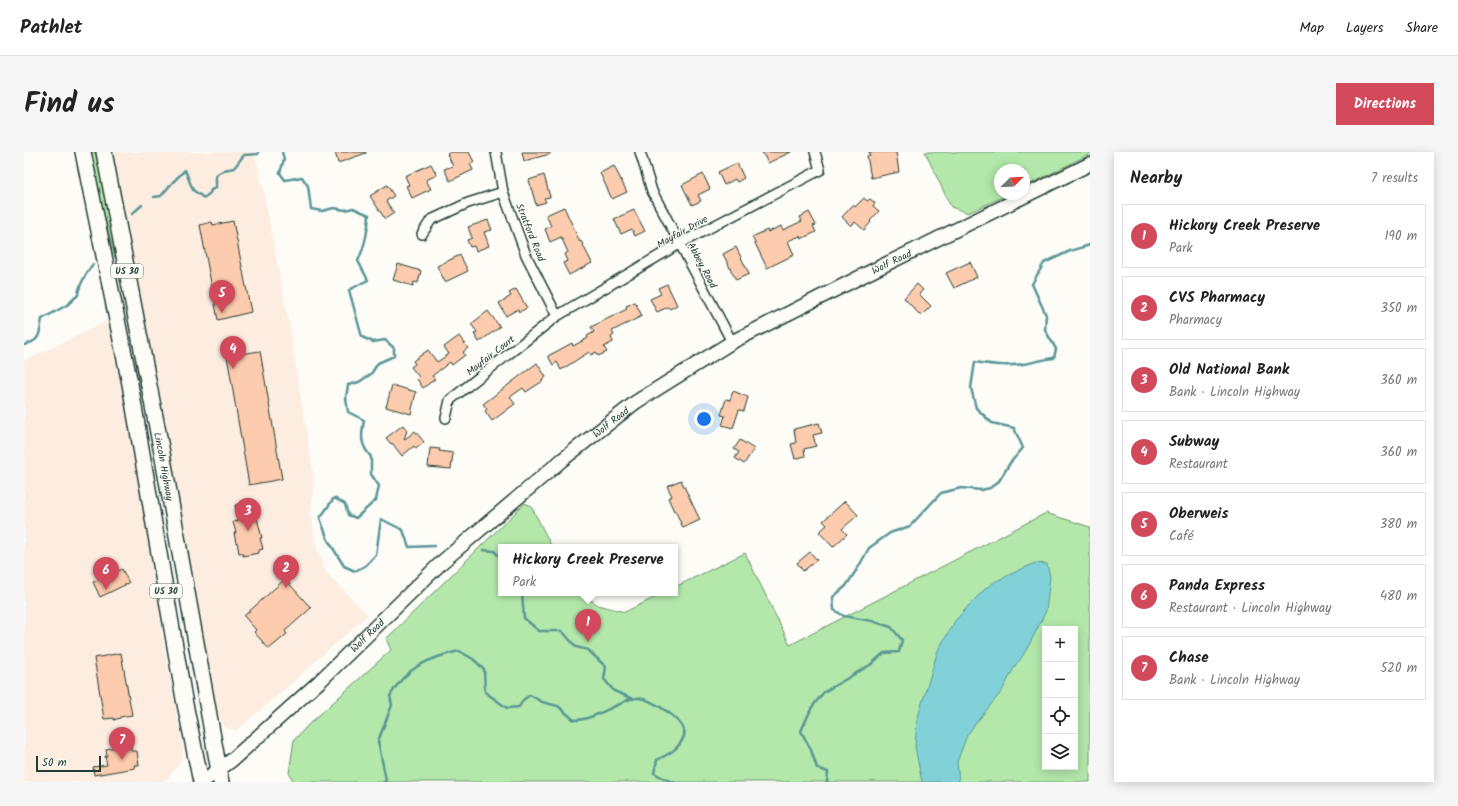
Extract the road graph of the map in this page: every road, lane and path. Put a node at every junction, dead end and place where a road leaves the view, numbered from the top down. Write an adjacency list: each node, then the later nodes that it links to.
1 (83, 152): 14 (main road, Lincoln Highway / US 30)
2 (104, 152): 13 (main road, Lincoln Highway / US 30)
3 (496, 152): 7 (street, Stratford Road)
4 (640, 152): 9 (street, Abbey Road)
5 (815, 152): 9 (street, Mayfair Drive)
6 (1090, 164): 11 (main road, Wolf Road)
7 (503, 192): 8 (street); 10 (street, Stratford Road)
8 (422, 234)
9 (679, 244): 10 (street, Mayfair Drive); 11 (street, Abbey Road)
10 (557, 316): 12 (street, Mayfair Court)
11 (732, 342): 13 (main road, Wolf Road)
12 (446, 418)
13 (220, 776): 14 (main road, Wolf Road)
14 (201, 782)

